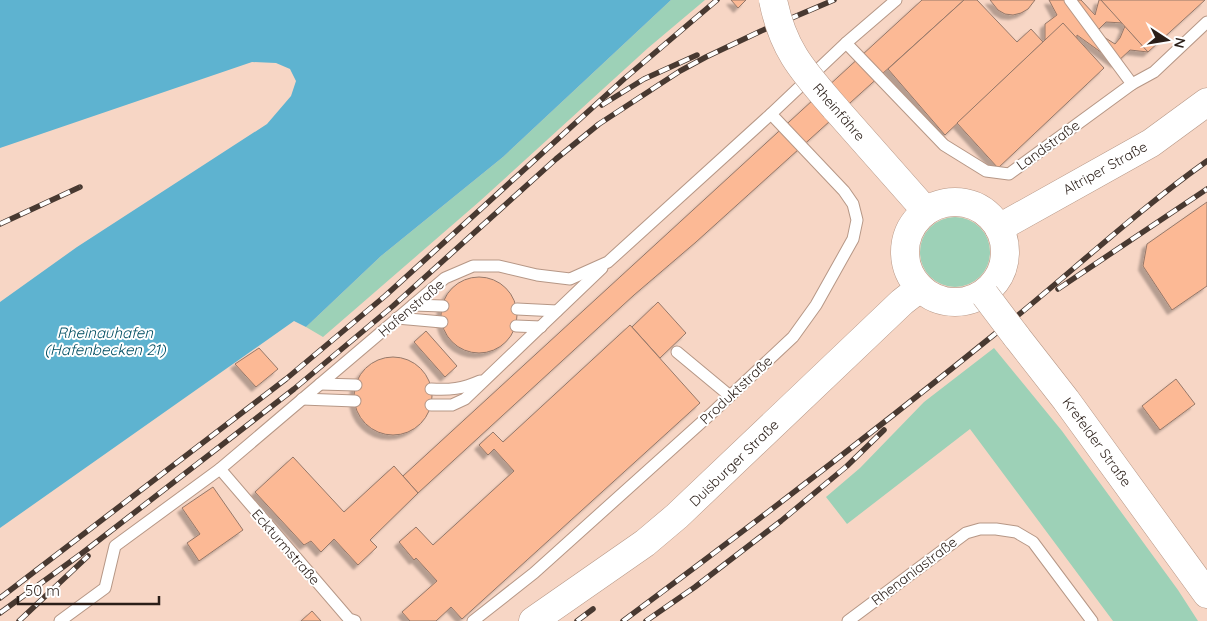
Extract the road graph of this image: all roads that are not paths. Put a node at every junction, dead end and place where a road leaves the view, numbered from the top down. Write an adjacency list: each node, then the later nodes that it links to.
1 (773, 0): 9 (street, Rheinfähre, bridge)
2 (896, 0): 5 (lane, Hafenstraße)
3 (1070, 0): 6 (lane)
4 (1207, 22): 6 (lane, Landstraße)
5 (846, 43): 6 (lane, Landstraße); 8 (lane, Hafenstraße)
6 (1132, 84)
7 (1207, 102): 10 (street, Altriper Straße)
8 (771, 114): 11 (lane, Hafenstraße); 27 (lane, Produktstraße)
9 (926, 211): 10 (street); 12 (street)
10 (999, 228): 13 (street)
11 (608, 262): 14 (lane, Hafenstraße); 17 (lane)
12 (920, 288): 13 (street); 36 (street, Duisburger Straße)
13 (984, 294): 32 (street, Krefelder Straße, bridge)
14 (414, 305): 15 (lane); 18 (lane, Hafenstraße)
15 (443, 306)
16 (517, 309): 17 (lane)
17 (557, 311): 21 (lane)
18 (397, 318): 19 (lane); 24 (lane, Hafenstraße)
19 (442, 322)
20 (516, 326): 21 (lane)
21 (541, 327): 23 (lane)
22 (677, 352): 27 (lane)
23 (487, 378): 26 (lane); 30 (lane)
24 (320, 384): 25 (lane); 28 (lane, Hafenstraße)
25 (356, 385)
26 (431, 389)
27 (730, 396): 35 (lane, Produktstraße)
28 (302, 399): 29 (lane); 31 (lane, Hafenstraße)
29 (355, 401)
30 (431, 405)
31 (220, 469): 33 (lane, Hafenstraße); 34 (lane, Eckturmstraße)
32 (1207, 594)
33 (60, 621)
34 (355, 621)
35 (473, 621)
36 (533, 621)
37 (848, 621): 38 (lane, Rhenaniastraße)
38 (1092, 621)

